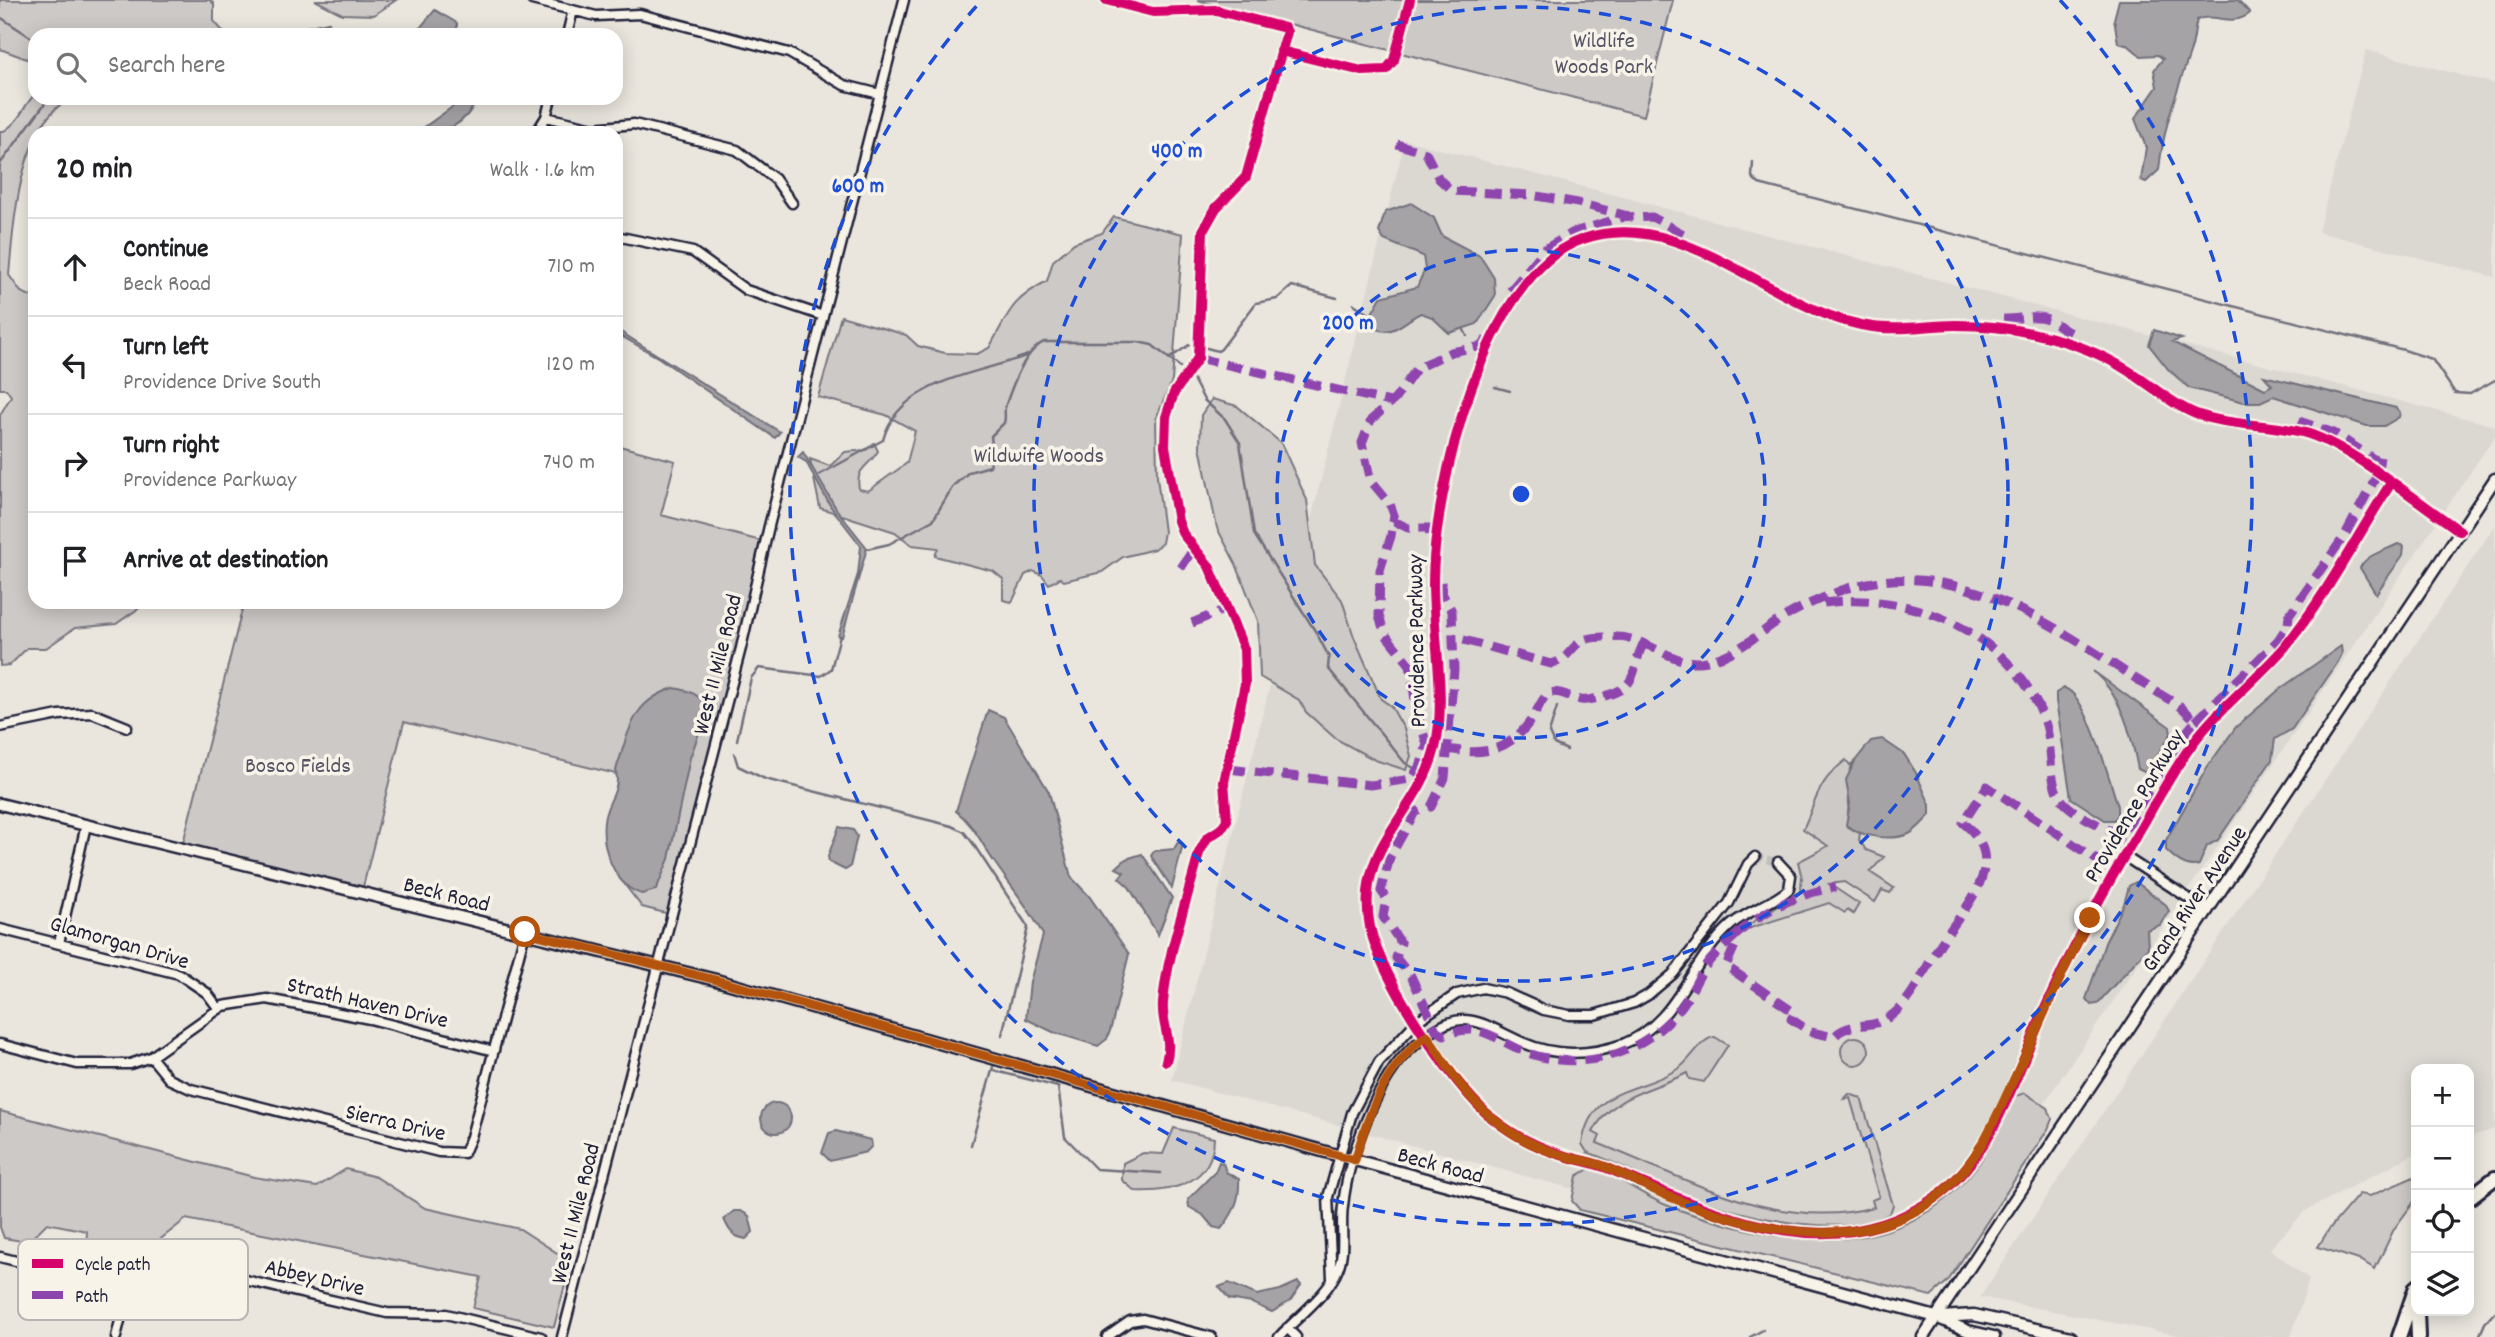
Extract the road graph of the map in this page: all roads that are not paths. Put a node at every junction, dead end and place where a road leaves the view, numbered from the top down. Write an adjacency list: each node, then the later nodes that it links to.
1 (531, 0): 3 (street)
2 (904, 0): 5 (street, West 11 Mile Road)
3 (573, 10): 4 (street); 5 (street)
4 (569, 28)
5 (880, 94): 13 (street, West 11 Mile Road)
6 (549, 105): 7 (street)
7 (546, 117): 8 (street); 9 (street)
8 (540, 126)
9 (585, 126)
10 (614, 126): 11 (street)
11 (792, 203)
12 (623, 237): 13 (street)
13 (823, 316): 28 (street, West 11 Mile Road)
14 (2495, 479): 16 (main road, Grand River Avenue)
15 (2391, 483): 16 (street, Providence Parkway); 21 (street, Providence Parkway); 30 (street, Providence Parkway)
16 (2460, 531): 24 (main road, Grand River Avenue)
17 (0, 727): 18 (street)
18 (127, 727)
19 (0, 804): 20 (main road, Beck Road)
20 (86, 825): 26 (main road, Beck Road); 27 (street)
21 (2124, 856): 24 (street); 31 (street, Providence Parkway)
22 (1755, 857): 30 (street)
23 (1778, 862): 31 (street)
24 (2208, 911): 49 (main road, Grand River Avenue)
25 (0, 929): 27 (street, Glamorgan Drive)
26 (525, 932): 28 (main road, Beck Road); 33 (street, Sierra Drive)
27 (59, 943): 29 (street, Glamorgan Drive)
28 (659, 965): 35 (main road, Beck Road); 55 (street, West 11 Mile Road)
29 (219, 1009): 33 (street, Strath Haven Drive); 34 (street, Strath Haven Drive)
30 (1417, 1021): 31 (street, Providence Parkway); 35 (street)
31 (1427, 1035): 36 (street)
32 (0, 1044): 34 (street, Strath Haven Drive)
33 (494, 1051): 34 (street, Sierra Drive)
34 (151, 1056)
35 (1340, 1156): 36 (main road, Beck Road); 39 (street)
36 (1355, 1160): 40 (street); 49 (main road, Beck Road)
37 (2495, 1178): 38 (highway)
38 (2474, 1195)
39 (1327, 1206): 40 (street); 41 (street)
40 (1342, 1209): 42 (street)
41 (1329, 1234): 42 (street); 45 (street)
42 (1342, 1236): 45 (street)
43 (0, 1257): 44 (street, Abbey Drive)
44 (18, 1262)
45 (1331, 1280): 51 (street)
46 (248, 1281): 54 (street, Abbey Drive)
47 (2411, 1302): 63 (highway)
48 (2417, 1316): 64 (highway)
49 (1936, 1317): 60 (main road, Grand River Avenue); 61 (main road, Beck Road); 62 (main road, Beck Road)
50 (120, 1320): 53 (street)
51 (1287, 1328): 58 (street); 59 (street)
52 (1201, 1336): 56 (street); 57 (street)
53 (116, 1337)
54 (541, 1337)
55 (562, 1337)
56 (1107, 1337)
57 (1211, 1337)
58 (1279, 1337)
59 (1296, 1337)
60 (1923, 1337)
61 (1994, 1337)
62 (2071, 1337)
63 (2399, 1337)
64 (2418, 1337)

